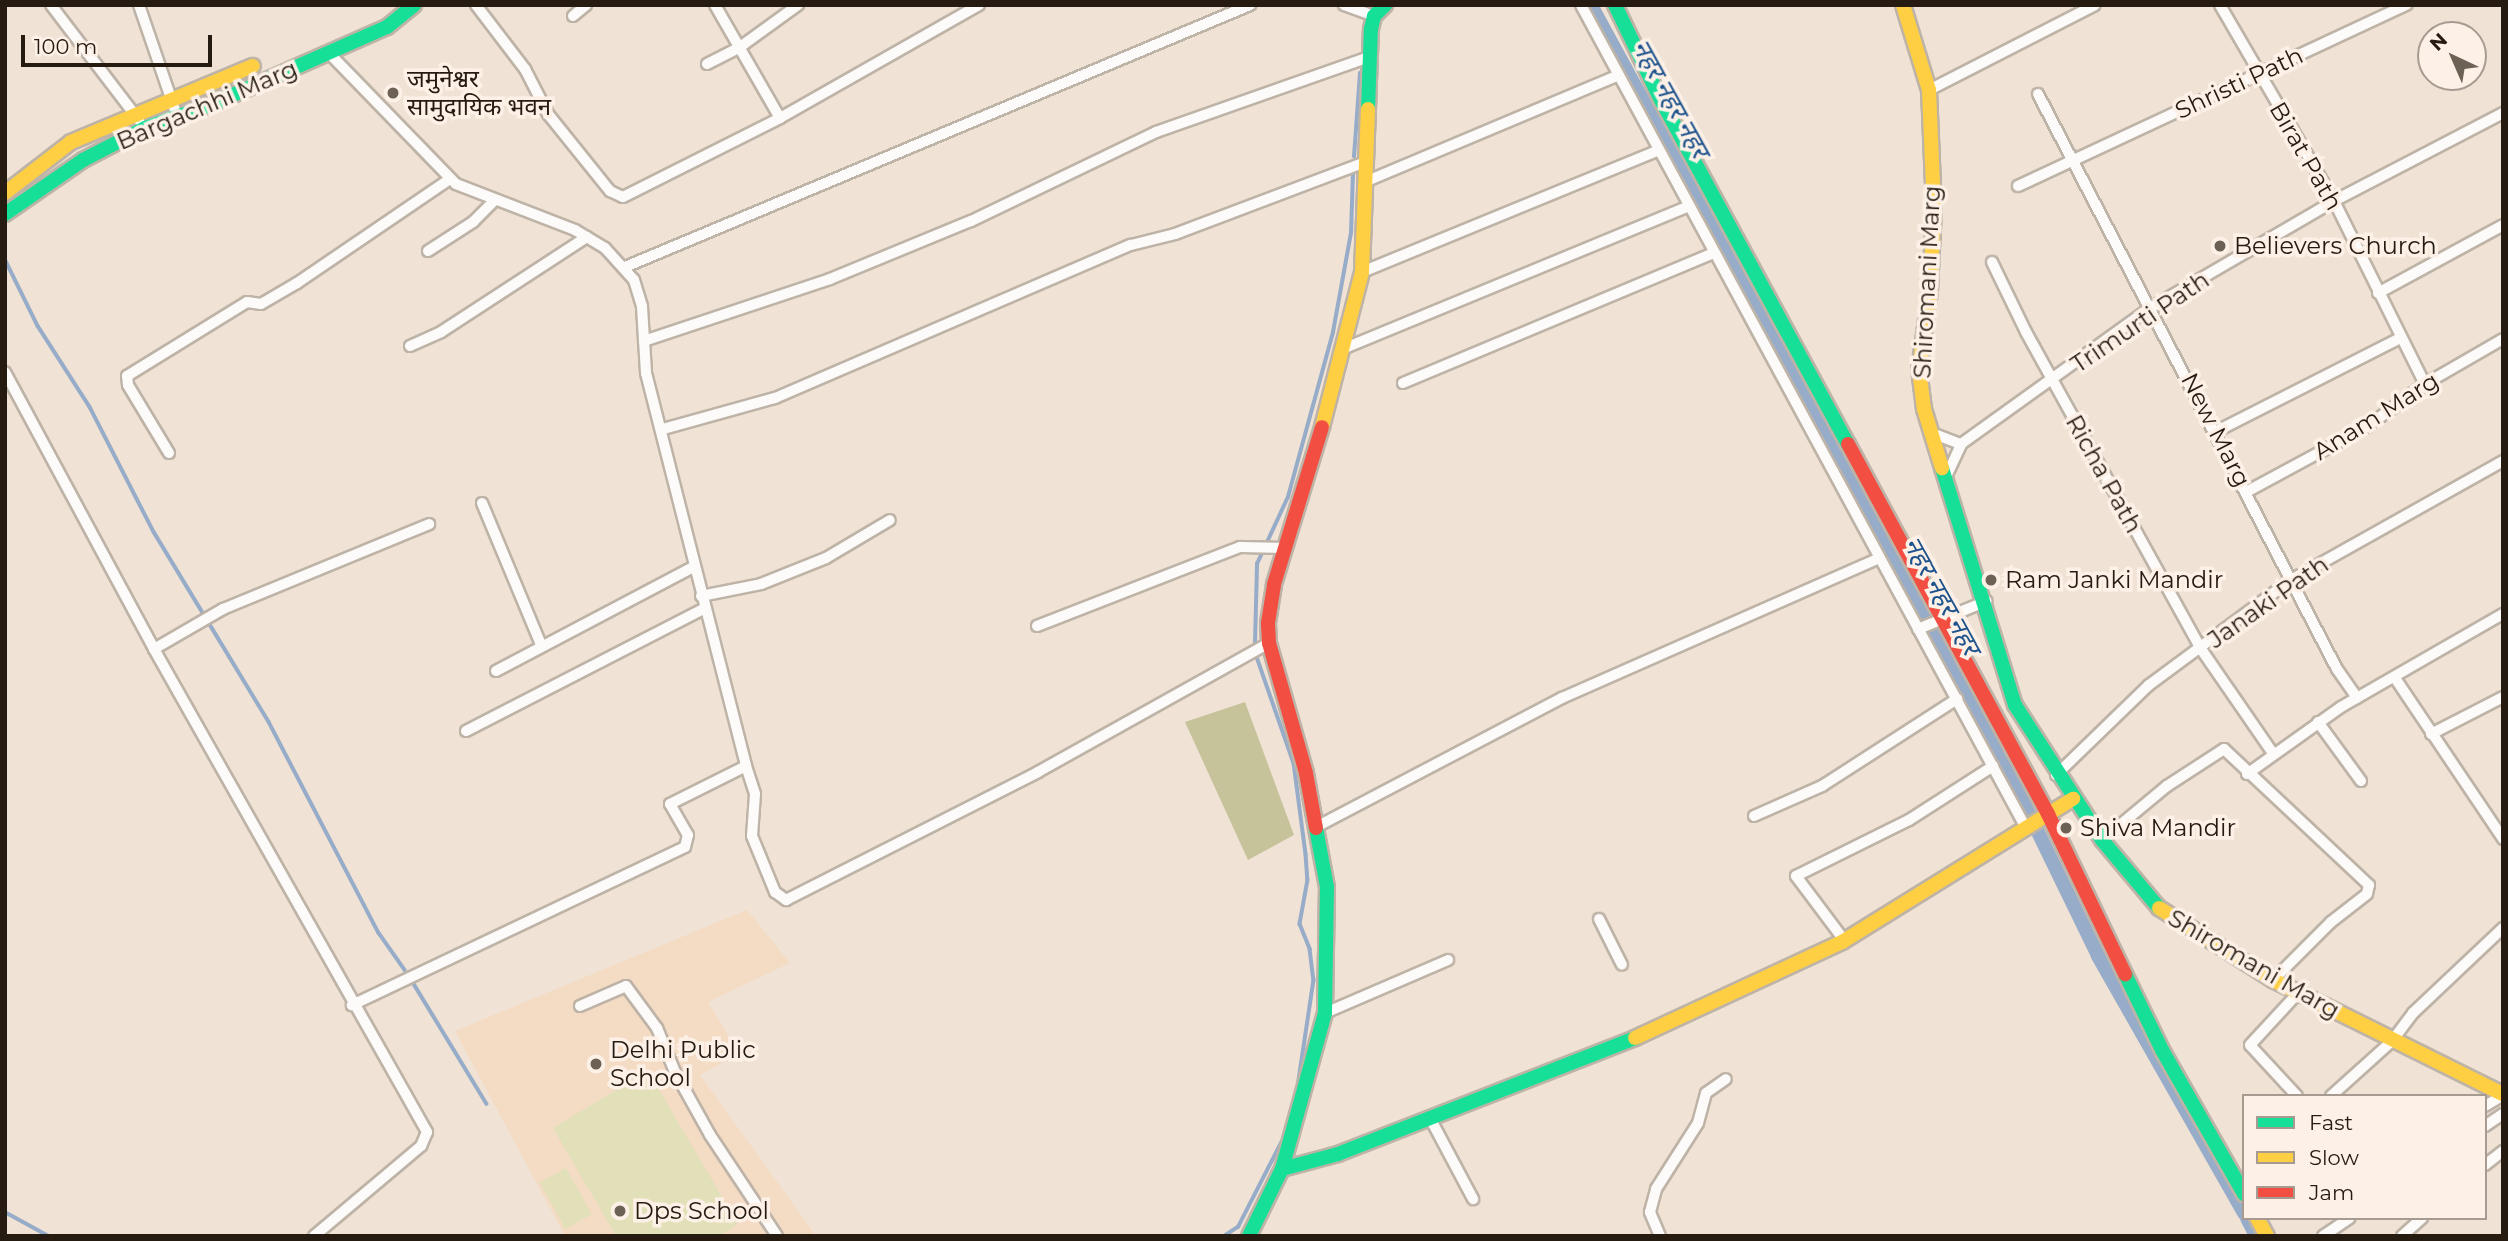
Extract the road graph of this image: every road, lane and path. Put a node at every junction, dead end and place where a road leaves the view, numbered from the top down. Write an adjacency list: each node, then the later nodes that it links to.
1 (51, 5): 30 (street)
2 (139, 5): 29 (street)
3 (414, 5): 21 (street, Bargachhi Marg)
4 (475, 5): 33 (street)
5 (586, 5): 18 (street)
6 (715, 5): 20 (street)
7 (979, 5): 33 (street)
8 (1250, 5): 51 (street)
9 (1344, 5): 19 (street)
10 (1385, 5): 19 (street)
11 (1581, 5): 25 (street)
12 (1615, 5): 82 (street)
13 (1903, 5): 27 (street, Shiromani Marg)
14 (2095, 5): 27 (street)
15 (2220, 5): 26 (street, Birat Path)
16 (2407, 5): 26 (street, Shristi Path)
17 (796, 6): 20 (street)
18 (573, 16)
19 (1374, 16): 22 (street)
20 (740, 47): 23 (street); 33 (street)
21 (329, 53): 32 (street, Bargachhi Marg); 38 (street)
22 (1372, 56): 36 (street); 57 (street)
23 (708, 64)
24 (253, 66): 29 (street)
25 (1619, 75): 35 (street); 39 (street)
26 (2258, 75): 37 (street, Shristi Path); 43 (street, Birat Path)
27 (1929, 90): 66 (street, Shiromani Marg)
28 (2038, 94): 37 (street, New Marg)
29 (170, 98): 30 (street); 32 (street)
30 (133, 113): 34 (street); 41 (street)
31 (2503, 113): 43 (street, Trimurti Path)
32 (177, 116): 34 (street, Bargachhi Marg)
33 (780, 118)
34 (145, 128): 45 (street, Bargachhi Marg)
35 (1659, 150): 44 (street); 52 (street)
36 (1368, 161): 39 (street); 64 (street)
37 (2072, 162): 40 (street); 54 (street, New Marg)
38 (450, 179): 42 (street); 68 (street)
39 (1367, 181): 52 (street)
40 (2018, 186)
41 (5, 193)
42 (495, 200): 47 (street); 48 (street)
43 (2334, 201): 53 (street, Birat Path); 54 (street, Trimurti Path)
44 (1689, 206): 49 (street); 59 (street)
45 (5, 214)
46 (2503, 225): 53 (street)
47 (587, 237): 51 (street); 58 (street)
48 (428, 251)
49 (1714, 253): 62 (street); 76 (street)
50 (1992, 262): 61 (street, Richa Path)
51 (625, 267): 57 (street)
52 (1362, 272): 59 (street)
53 (2378, 293): 55 (street, Birat Path)
54 (2152, 307): 61 (street, Trimurti Path); 65 (street, New Marg)
55 (2400, 338): 63 (street, Birat Path); 65 (street)
56 (2503, 339): 63 (street, Anam Marg)
57 (644, 341): 64 (street)
58 (410, 346)
59 (1345, 348): 75 (street)
60 (5, 372): 87 (street)
61 (2053, 381): 67 (street, Trimurti Path); 88 (street, Richa Path)
62 (1403, 383)
63 (2426, 384): 71 (street, Anam Marg)
64 (663, 429): 77 (street)
65 (2217, 431): 71 (street, New Marg)
66 (1929, 432): 67 (street); 70 (street, Shiromani Marg)
67 (1961, 444): 70 (street)
68 (169, 453)
69 (2503, 461): 78 (street, Janaki Path)
70 (1945, 479): 79 (street, Shiromani Marg)
71 (2248, 491): 78 (street, New Marg)
72 (482, 503): 86 (street)
73 (890, 520): 80 (street)
74 (429, 524): 87 (street)
75 (1286, 548): 83 (street); 85 (street)
76 (1880, 558): 84 (street); 106 (street)
77 (693, 566): 80 (street); 86 (street)
78 (2291, 580): 88 (street, Janaki Path); 92 (street, New Marg)
79 (1987, 601): 82 (street); 101 (street, Shiromani Marg)
80 (703, 602): 95 (street); 98 (street)
81 (2503, 614): 90 (street)
82 (1942, 620): 84 (street); 105 (street)
83 (1037, 626)
84 (1918, 629): 93 (street)
85 (1269, 643): 98 (street); 106 (street)
86 (541, 645): 89 (street)
87 (154, 649): 116 (street)
88 (2201, 649): 97 (street, Richa Path); 101 (street, Janaki Path)
89 (496, 671)
90 (2395, 678): 92 (street); 96 (street)
91 (2503, 697): 96 (street)
92 (2357, 698): 94 (street)
93 (1957, 699): 99 (street); 104 (street)
94 (2318, 722): 97 (street); 102 (street)
95 (466, 731)
96 (2431, 734): 107 (street)
97 (2272, 752): 100 (street)
98 (746, 766): 116 (street)
99 (1993, 766): 105 (street); 111 (street)
100 (2247, 774): 108 (street); 114 (street)
101 (2056, 775): 103 (street, Shiromani Marg)
102 (2361, 781)
103 (2073, 799): 105 (street); 108 (street, Shiromani Marg)
104 (1754, 816)
105 (2036, 822): 111 (street); 131 (street)
106 (1316, 827): 118 (street)
107 (2501, 833)
108 (2102, 840): 114 (street, Shiromani Marg)
109 (1599, 919): 113 (street)
110 (2503, 928): 119 (street)
111 (1844, 940): 126 (street)
112 (1448, 960): 118 (street)
113 (1622, 965)
114 (2273, 980): 115 (street, Shiromani Marg)
115 (2298, 993): 119 (street, Shiromani Marg); 121 (street)
116 (352, 1004): 136 (street)
117 (580, 1006): 137 (street)
118 (1325, 1013): 130 (street)
119 (2392, 1041): 122 (street); 123 (street, Shiromani Marg)
120 (1726, 1079): 139 (street)
121 (2295, 1094)
122 (2333, 1094)
123 (2503, 1095): 124 (street)
124 (2487, 1105)
125 (2503, 1114): 127 (street)
126 (1430, 1118): 130 (street); 132 (street)
127 (2487, 1125)
128 (2503, 1151): 129 (street)
129 (2487, 1164)
130 (1282, 1169): 138 (street)
131 (2242, 1191)
132 (1473, 1199)
133 (2259, 1220): 140 (street)
134 (2347, 1220): 141 (street)
135 (2421, 1220): 142 (street)
136 (314, 1236)
137 (777, 1236)
138 (1250, 1236)
139 (1660, 1236)
140 (2267, 1236)
141 (2323, 1236)
142 (2402, 1236)

